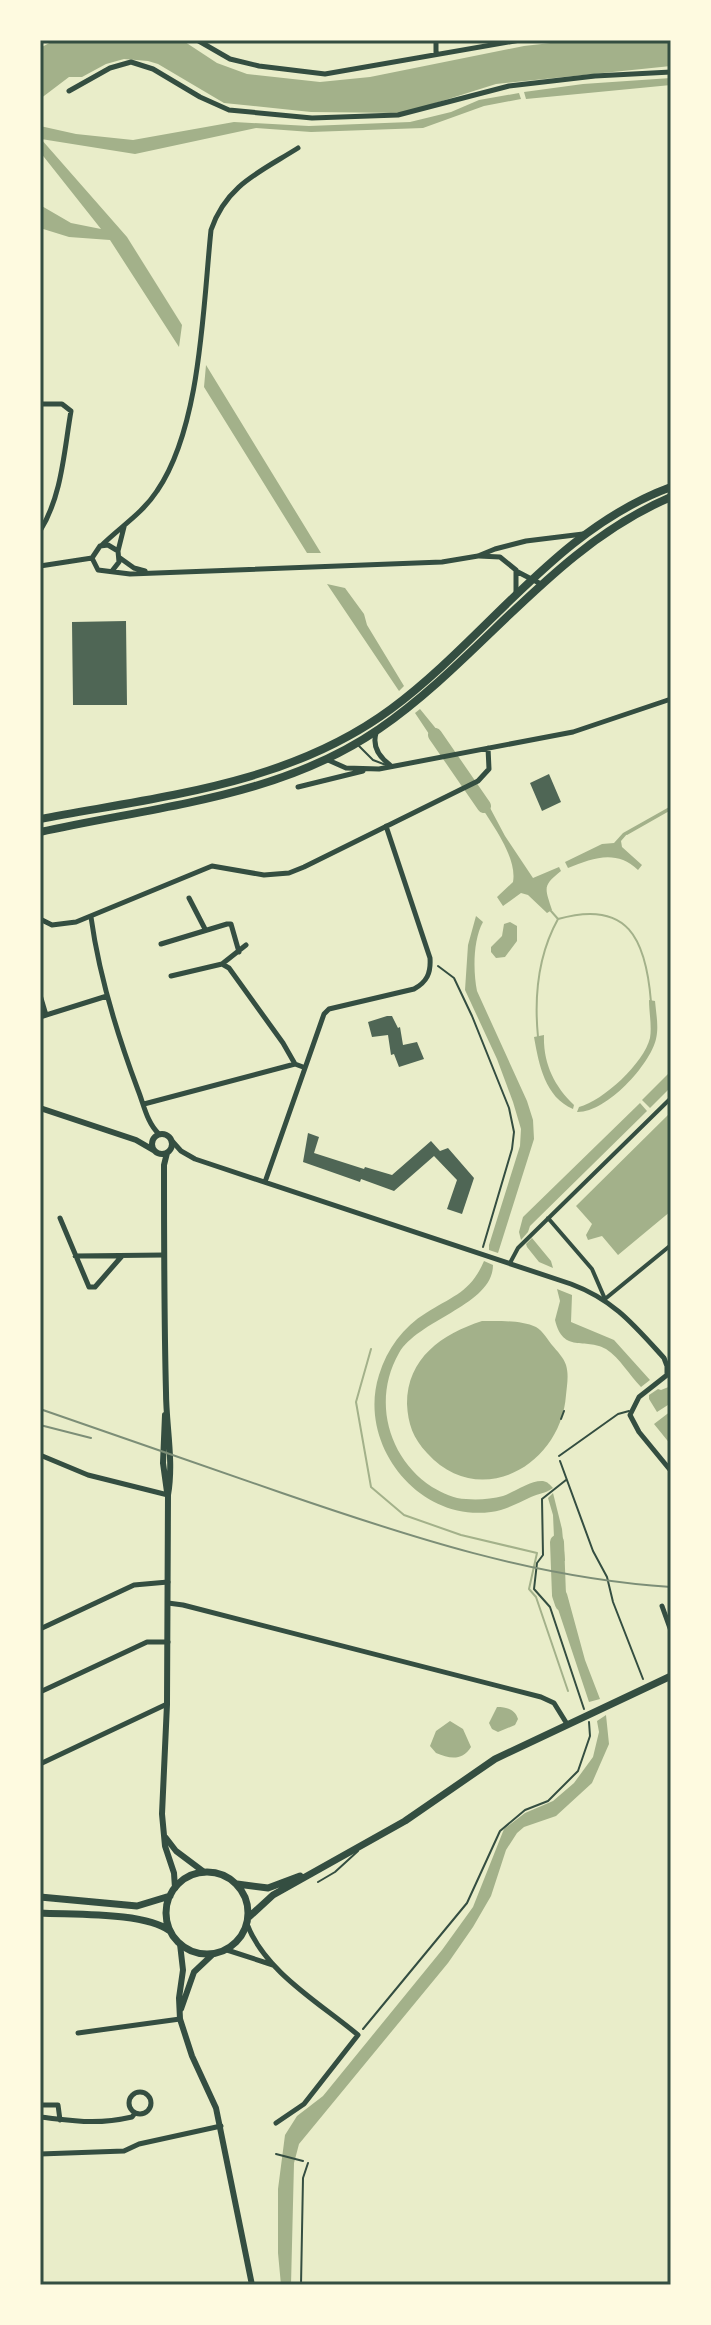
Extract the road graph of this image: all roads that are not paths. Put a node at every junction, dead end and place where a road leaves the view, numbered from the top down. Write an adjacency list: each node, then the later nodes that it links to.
1 (197, 40): 4 (street)
2 (436, 40): 4 (street)
3 (520, 40): 4 (street)
4 (436, 53)
5 (671, 72): 6 (street)
6 (69, 91)
7 (298, 148): 11 (street)
8 (40, 404): 12 (street)
9 (671, 487): 13 (main road)
10 (671, 497): 23 (main road)
11 (125, 526): 14 (street); 15 (street)
12 (40, 531)
13 (587, 533): 16 (street); 22 (main road)
14 (100, 546): 15 (street); 17 (street)
15 (119, 555): 20 (street); 21 (street)
16 (478, 556): 19 (street); 21 (street)
17 (92, 558): 18 (street); 20 (street)
18 (40, 566)
19 (516, 570): 22 (street); 24 (street)
20 (112, 571): 21 (street)
21 (150, 572)
22 (532, 579): 23 (street); 24 (main road)
23 (541, 584): 26 (main road)
24 (516, 594): 27 (main road)
25 (671, 699): 29 (street)
26 (376, 731): 28 (main road); 31 (street)
27 (346, 738): 28 (lane); 34 (main road)
28 (356, 743): 30 (main road); 31 (lane)
29 (488, 748): 31 (street); 35 (street)
30 (327, 759): 32 (street); 36 (main road)
31 (391, 766): 32 (street)
32 (368, 769): 33 (street)
33 (298, 787)
34 (40, 819)
35 (386, 826): 38 (street); 50 (street)
36 (40, 832)
37 (189, 898): 40 (street)
38 (91, 917): 39 (street); 47 (street)
39 (40, 919)
40 (205, 929): 41 (street); 43 (street)
41 (161, 944)
42 (246, 945): 43 (street)
43 (239, 952): 44 (street)
44 (222, 964): 45 (street); 49 (street)
45 (171, 976)
46 (40, 995): 48 (street)
47 (107, 996): 48 (street); 52 (street)
48 (43, 1016)
49 (295, 1064): 50 (street); 52 (street)
50 (303, 1067): 61 (street)
51 (671, 1098): 63 (street)
52 (144, 1104): 54 (street)
53 (40, 1108): 55 (street)
54 (157, 1136): 55 (street); 56 (street); 58 (street)
55 (136, 1140): 58 (street)
56 (173, 1142): 57 (street); 59 (street)
57 (181, 1151): 59 (street); 61 (street)
58 (157, 1152): 59 (street); 60 (street)
59 (169, 1152): 60 (street)
60 (164, 1165): 65 (street)
61 (265, 1182): 68 (street)
62 (60, 1218): 66 (street)
63 (548, 1218): 68 (street); 69 (street)
64 (671, 1245): 69 (street)
65 (164, 1255): 67 (street); 75 (street)
66 (75, 1256): 67 (street); 67 (street)
67 (122, 1256)
68 (510, 1263): 69 (street)
69 (605, 1299): 70 (street)
70 (669, 1373): 71 (street)
71 (630, 1411): 73 (lane); 74 (street)
72 (40, 1455): 75 (street)
73 (559, 1456)
74 (671, 1471)
75 (168, 1495): 76 (street)
76 (168, 1582): 77 (street); 79 (street)
77 (168, 1603): 81 (street); 85 (street)
78 (662, 1606): 80 (street)
79 (40, 1629)
80 (671, 1631)
81 (168, 1642): 83 (street); 84 (street)
82 (671, 1676): 85 (main road)
83 (40, 1692)
84 (167, 1704): 86 (street); 87 (street)
85 (567, 1724): 88 (main road)
86 (40, 1764)
87 (164, 1833): 90 (street); 93 (street)
88 (362, 1846): 89 (main road); 91 (lane)
89 (317, 1869): 92 (main road); 97 (main road)
90 (204, 1872): 92 (main road); 93 (main road)
91 (318, 1882)
92 (237, 1884): 97 (main road)
93 (175, 1888): 94 (main road)
94 (170, 1896): 95 (main road); 98 (main road)
95 (40, 1897)
96 (40, 1913): 98 (main road)
97 (248, 1920): 100 (main road); 102 (street)
98 (170, 1931): 99 (main road)
99 (180, 1944): 101 (main road); 103 (street)
100 (227, 1950): 101 (main road); 102 (street)
101 (212, 1955): 103 (street)
102 (274, 1965): 109 (street)
103 (180, 2016): 104 (street); 110 (street)
104 (78, 2033)
105 (40, 2105): 108 (street)
106 (135, 2113): 106 (street); 108 (street)
107 (40, 2117): 108 (street)
108 (60, 2120)
109 (276, 2123)
110 (221, 2126): 111 (street); 115 (street)
111 (40, 2154)
112 (308, 2163): 116 (lane)
113 (40, 2174): 114 (street)
114 (40, 2192)
115 (252, 2285)
116 (301, 2285)

